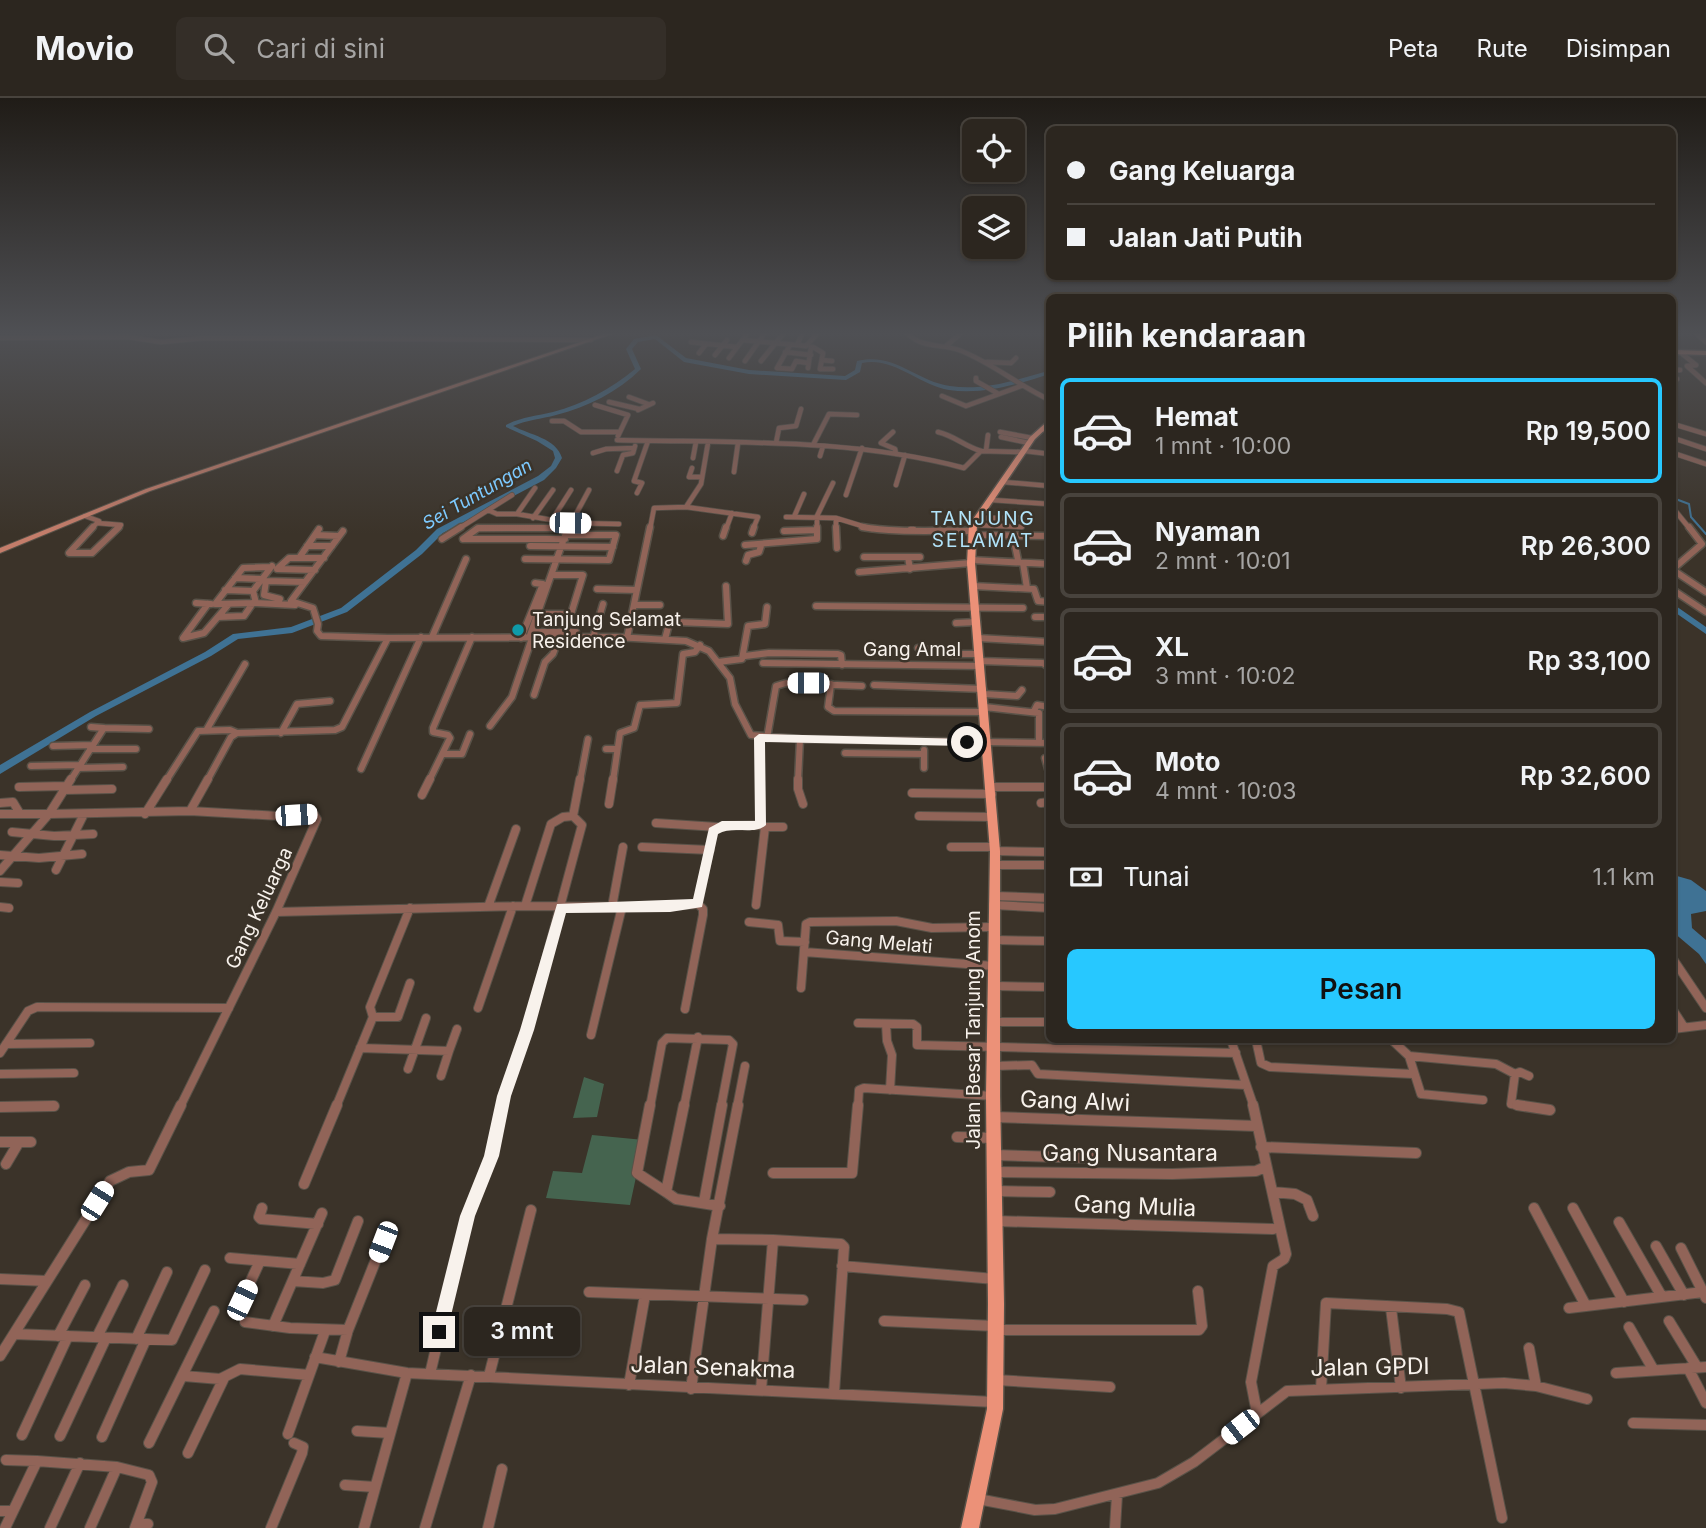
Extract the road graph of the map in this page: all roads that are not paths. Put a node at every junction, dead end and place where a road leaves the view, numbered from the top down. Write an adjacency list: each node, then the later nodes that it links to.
1 (412, 401): 72 (main road)
2 (642, 401): 7 (street)
3 (953, 401): 4 (street)
4 (980, 401)
5 (609, 402): 7 (street)
6 (595, 405): 9 (street)
7 (639, 409): 9 (street)
8 (801, 409): 29 (street)
9 (628, 415): 16 (street)
10 (857, 415): 30 (street)
11 (552, 421): 15 (street)
12 (585, 423): 15 (street)
13 (1676, 425): 19 (street)
14 (1046, 431): 32 (main road)
15 (582, 432): 16 (street)
16 (619, 432): 23 (street)
17 (893, 432): 41 (street)
18 (938, 432): 37 (street)
19 (1706, 434)
20 (988, 435): 37 (street)
21 (1001, 435): 32 (street)
22 (1676, 439): 36 (street)
23 (617, 440): 24 (street); 35 (street)
24 (637, 441): 25 (street); 33 (street)
25 (648, 441): 26 (street); 59 (street)
26 (696, 442): 27 (street); 45 (street)
27 (708, 443): 28 (street); 50 (street)
28 (738, 443): 29 (street); 49 (street)
29 (776, 443): 30 (street)
30 (813, 445): 31 (street)
31 (823, 446): 34 (street); 44 (street)
32 (1027, 446): 37 (street); 40 (street); 51 (main road)
33 (634, 448): 35 (street); 48 (street)
34 (862, 448): 41 (street); 62 (street)
35 (606, 449): 38 (street); 39 (street)
36 (1706, 449)
37 (983, 451): 43 (street)
38 (593, 453)
39 (612, 453)
40 (1046, 453)
41 (896, 454): 43 (street)
42 (1676, 454): 46 (street)
43 (905, 455): 53 (street)
44 (820, 456)
45 (693, 458)
46 (1706, 464)
47 (692, 468): 50 (street)
48 (617, 471)
49 (734, 472)
50 (702, 477): 65 (street)
51 (1003, 482): 54 (street); 63 (main road)
52 (833, 483): 73 (street)
53 (896, 485)
54 (1046, 486)
55 (535, 488): 70 (street)
56 (552, 490): 77 (street)
57 (571, 490): 81 (street)
58 (589, 490): 88 (street)
59 (637, 493)
60 (804, 494): 75 (street)
61 (512, 495): 66 (street)
62 (846, 495)
63 (992, 500): 64 (street); 76 (main road)
64 (1046, 504)
65 (686, 507): 67 (street); 140 (street)
66 (488, 510): 70 (street); 96 (street)
67 (718, 511): 69 (street); 80 (street)
68 (1676, 512): 122 (street)
69 (732, 513): 71 (street); 93 (street)
70 (516, 514): 77 (street)
71 (749, 515): 84 (street); 92 (street)
72 (85, 516): 82 (street); 107 (main road)
73 (817, 516): 75 (street); 78 (street); 89 (street)
74 (786, 517): 75 (street)
75 (794, 517)
76 (979, 517): 79 (street); 90 (main road)
77 (533, 518): 81 (street)
78 (836, 518): 90 (street); 106 (street)
79 (1023, 518)
80 (717, 519)
81 (552, 520): 88 (street)
82 (97, 523): 82 (street)
83 (620, 524): 88 (street)
84 (747, 524)
85 (1022, 527): 90 (street)
86 (518, 528): 87 (street); 97 (street); 97 (street)
87 (560, 528): 88 (street); 98 (street)
88 (569, 529): 98 (street); 103 (street); 105 (street)
89 (817, 530): 91 (street); 104 (street)
90 (972, 530): 94 (street); 118 (main road, Jalan Besar Tanjung Anom)
91 (784, 531)
92 (752, 533)
93 (723, 536)
94 (1013, 536): 95 (street); 119 (street)
95 (1046, 536)
96 (442, 539)
97 (513, 539): 98 (street)
98 (555, 543): 102 (street); 103 (street); 115 (street)
99 (745, 545): 104 (street)
100 (307, 546): 101 (street); 101 (street); 111 (street)
101 (332, 546): 112 (street)
102 (530, 546)
103 (563, 546): 105 (street); 116 (street)
104 (761, 546): 117 (street)
105 (613, 547): 116 (street)
106 (838, 548)
107 (0, 551)
108 (864, 557): 109 (street)
109 (908, 557): 110 (street); 123 (street)
110 (920, 557)
111 (299, 558): 112 (street); 121 (street)
112 (324, 558): 124 (street)
113 (466, 559): 166 (street)
114 (525, 559): 115 (street)
115 (550, 559): 116 (street)
116 (558, 559): 127 (street)
117 (746, 561)
118 (971, 561): 119 (street); 123 (street); 134 (main road, Jalan Besar Tanjung Anom)
119 (1021, 562): 120 (street); 135 (street)
120 (1046, 564)
121 (273, 567): 124 (street); 128 (street); 129 (street)
122 (1676, 567)
123 (910, 569): 125 (street)
124 (315, 570): 131 (street)
125 (859, 572)
126 (1676, 572): 136 (street)
127 (553, 575): 158 (street); 158 (street)
128 (235, 578): 129 (street); 138 (street)
129 (264, 580): 130 (street); 139 (street); 142 (street)
130 (283, 582): 131 (street); 142 (street)
131 (305, 582): 143 (street)
132 (535, 583): 168 (street)
133 (726, 586): 174 (street)
134 (974, 586): 135 (street); 155 (main road, Jalan Besar Tanjung Anom)
135 (1027, 588): 144 (street)
136 (1704, 588)
137 (597, 589): 140 (street)
138 (225, 590): 139 (street); 147 (street)
139 (253, 590): 146 (street)
140 (637, 590): 151 (street)
141 (1676, 592): 157 (street)
142 (272, 598): 143 (street)
143 (291, 601): 150 (street)
144 (1046, 602)
145 (196, 603): 147 (street)
146 (255, 603): 148 (street); 150 (street); 159 (street)
147 (211, 604): 148 (street); 159 (street)
148 (229, 604): 159 (street)
149 (603, 604): 171 (street)
150 (299, 605): 169 (street)
151 (635, 605): 152 (street); 172 (street)
152 (660, 605)
153 (816, 606): 155 (street)
154 (767, 607): 178 (street)
155 (975, 607): 156 (street); 163 (main road, Jalan Besar Tanjung Anom)
156 (1024, 608)
157 (1706, 612)
158 (538, 614): 168 (street)
159 (218, 617)
160 (1035, 617): 161 (street)
161 (1046, 617)
162 (956, 622): 163 (street)
163 (977, 622): 173 (main road, Jalan Besar Tanjung Anom)
164 (576, 632): 168 (street)
165 (421, 637): 166 (street); 169 (street); 223 (street)
166 (432, 637): 167 (street)
167 (472, 637): 168 (street); 215 (street)
168 (529, 637): 170 (street); 194 (street)
169 (388, 638): 200 (street)
170 (559, 638): 171 (street); 189 (street)
171 (593, 638): 172 (street)
172 (626, 638): 174 (street)
173 (978, 638): 175 (street); 179 (main road, Jalan Besar Tanjung Anom)
174 (665, 639): 176 (street)
175 (1046, 642)
176 (704, 648): 180 (street); 207 (street)
177 (918, 648): 179 (street)
178 (745, 656): 180 (street); 183 (street)
179 (980, 660): 183 (street, Gang Amal); 184 (street); 190 (main road, Jalan Besar Tanjung Anom)
180 (718, 662): 202 (street)
181 (763, 663): 183 (street, Gang Amal)
182 (245, 664): 198 (street)
183 (842, 665)
184 (1046, 665)
185 (831, 684): 187 (street); 190 (street); 202 (street)
186 (874, 685): 190 (street)
187 (862, 686)
188 (1022, 690): 190 (street)
189 (534, 695)
190 (984, 700): 193 (street); 208 (main road, Jalan Besar Tanjung Anom)
191 (330, 701): 200 (street)
192 (1046, 706): 193 (street)
193 (1034, 711): 206 (street)
194 (490, 726)
195 (91, 727): 196 (street)
196 (104, 728): 197 (street); 211 (street)
197 (149, 729)
198 (206, 729): 199 (street); 239 (street)
199 (237, 733): 200 (street); 234 (street)
200 (281, 733)
201 (470, 734): 215 (street)
202 (763, 738): 204 (street); 244 (street)
203 (588, 739): 240 (street)
204 (800, 739): 205 (street); 233 (street)
205 (923, 742): 208 (street); 216 (street)
206 (1040, 742): 208 (street); 209 (street)
207 (618, 743): 213 (street); 232 (street)
208 (987, 743): 228 (main road, Jalan Besar Tanjung Anom)
209 (1046, 743)
210 (53, 746): 211 (street)
211 (92, 747): 212 (street); 220 (street)
212 (136, 749)
213 (606, 749)
214 (845, 753): 216 (street)
215 (443, 754): 230 (street)
216 (924, 754): 222 (street)
217 (1045, 758): 218 (street)
218 (1046, 762)
219 (31, 766): 220 (street)
220 (79, 766): 221 (street); 226 (street)
221 (123, 767)
222 (924, 768)
223 (360, 769)
224 (19, 787): 226 (street)
225 (1046, 787): 228 (street)
226 (65, 788): 227 (street); 237 (street)
227 (112, 789)
228 (991, 791): 229 (street); 242 (main road, Jalan Besar Tanjung Anom)
229 (912, 793)
230 (422, 795)
231 (0, 803): 235 (street)
232 (609, 804)
233 (803, 804)
234 (190, 811): 239 (street); 279 (street, Gang Keluarga)
235 (19, 812): 236 (street); 237 (street)
236 (0, 814)
237 (49, 814): 238 (street); 249 (street)
238 (84, 814): 239 (street); 251 (street)
239 (145, 814)
240 (573, 816): 273 (street); 277 (street)
241 (919, 816): 242 (street)
242 (993, 817): 255 (main road, Jalan Besar Tanjung Anom)
243 (656, 823): 245 (street)
244 (763, 826): 245 (street); 246 (street); 271 (street)
245 (717, 827): 256 (street)
246 (783, 827)
247 (516, 829): 274 (street)
248 (12, 832): 249 (street)
249 (32, 834): 251 (street); 260 (street)
250 (93, 834): 251 (street)
251 (74, 835): 261 (street)
252 (623, 847): 275 (street)
253 (642, 847): 256 (street)
254 (951, 847): 255 (street)
255 (995, 849): 257 (street); 262 (main road, Jalan Besar Tanjung Anom)
256 (710, 850): 270 (street)
257 (1046, 852)
258 (82, 854): 261 (street)
259 (0, 855): 260 (street)
260 (13, 856): 261 (street); 265 (street)
261 (63, 856): 264 (street)
262 (995, 865): 263 (street); 269 (main road, Jalan Besar Tanjung Anom)
263 (1046, 865)
264 (56, 870)
265 (0, 872)
266 (0, 882): 267 (street)
267 (18, 883)
268 (1046, 898): 269 (street)
269 (994, 901): 278 (street); 281 (main road, Jalan Besar Tanjung Anom)
270 (698, 904): 275 (street); 294 (street)
271 (756, 905)
272 (513, 906): 273 (street); 274 (street); 292 (street)
273 (525, 906): 277 (street)
274 (488, 907): 276 (street)
275 (617, 907): 277 (street); 306 (street)
276 (410, 908): 279 (street); 296 (street)
277 (561, 908): 421 (street)
278 (1046, 908)
279 (276, 912): 291 (street, Gang Keluarga)
280 (749, 922): 284 (street, Gang Melati)
281 (994, 927): 282 (main road, Jalan Besar Tanjung Anom); 284 (street)
282 (994, 940): 283 (street); 286 (main road, Jalan Besar Tanjung Anom)
283 (1046, 941)
284 (804, 947): 286 (street, Gang Melati); 290 (street)
285 (1676, 963): 293 (street)
286 (994, 966): 288 (main road, Jalan Besar Tanjung Anom)
287 (410, 983): 296 (street)
288 (995, 986): 289 (street); 298 (main road, Jalan Besar Tanjung Anom)
289 (1046, 987)
290 (801, 988)
291 (229, 1008): 312 (street); 382 (street, Gang Keluarga)
292 (478, 1008)
293 (1706, 1008)
294 (685, 1009)
295 (1676, 1015): 303 (street)
296 (373, 1017): 313 (street)
297 (426, 1018): 315 (street)
298 (994, 1022): 299 (street); 314 (main road, Jalan Besar Tanjung Anom)
299 (1046, 1022)
300 (858, 1023): 301 (street)
301 (886, 1024): 314 (street); 330 (street)
302 (1706, 1025): 303 (street)
303 (1684, 1027): 304 (street)
304 (1676, 1028)
305 (457, 1029): 316 (street)
306 (591, 1035)
307 (698, 1037): 353 (street); 353 (street); 356 (street)
308 (90, 1043): 312 (street)
309 (1232, 1043): 318 (street)
310 (1257, 1043): 326 (street)
311 (1395, 1043): 319 (street)
312 (6, 1044): 317 (street)
313 (360, 1048): 315 (street); 351 (street)
314 (994, 1048): 318 (street); 321 (main road, Jalan Besar Tanjung Anom)
315 (415, 1049): 316 (street); 322 (street)
316 (449, 1051): 327 (street)
317 (0, 1053)
318 (1236, 1053): 329 (street)
319 (1409, 1056): 323 (street); 326 (street)
320 (745, 1066): 357 (street)
321 (994, 1066): 329 (street); 331 (main road, Jalan Besar Tanjung Anom)
322 (408, 1069)
323 (1510, 1071): 328 (street); 335 (street)
324 (74, 1073): 325 (street)
325 (0, 1074)
326 (1413, 1074): 332 (street)
327 (441, 1076)
328 (1529, 1076)
329 (1246, 1084): 337 (street)
330 (890, 1090): 331 (street); 350 (street)
331 (993, 1096): 336 (main road, Jalan Besar Tanjung Anom)
332 (1483, 1100)
333 (54, 1106): 334 (street)
334 (0, 1107)
335 (1550, 1110)
336 (993, 1117): 337 (street, Gang Alwi); 339 (main road, Jalan Besar Tanjung Anom)
337 (1257, 1126): 343 (street)
338 (957, 1137): 339 (street)
339 (994, 1138): 345 (main road, Jalan Besar Tanjung Anom)
340 (0, 1142): 341 (street)
341 (19, 1142): 342 (street); 347 (street)
342 (31, 1142)
343 (1262, 1147): 344 (street); 348 (street)
344 (1416, 1153)
345 (994, 1155): 346 (street); 349 (main road, Jalan Besar Tanjung Anom)
346 (1094, 1158)
347 (6, 1164)
348 (1265, 1167): 349 (street, Gang Nusantara); 355 (street)
349 (994, 1172): 352 (main road, Jalan Besar Tanjung Anom)
350 (773, 1173)
351 (304, 1184)
352 (994, 1191): 354 (street); 365 (main road, Jalan Besar Tanjung Anom)
353 (666, 1192): 356 (street)
354 (1051, 1192)
355 (1273, 1192): 363 (street); 440 (street)
356 (704, 1202): 357 (street)
357 (720, 1206): 369 (street)
358 (262, 1208): 367 (street)
359 (1534, 1208): 397 (street)
360 (1573, 1208): 396 (street)
361 (531, 1210): 425 (street)
362 (322, 1213): 367 (street)
363 (1313, 1216)
364 (358, 1221): 383 (street)
365 (995, 1221): 368 (street, Gang Mulia); 381 (main road, Jalan Besar Tanjung Anom)
366 (1619, 1223): 392 (street)
367 (318, 1224): 376 (street)
368 (1273, 1229)
369 (712, 1239): 370 (street); 391 (street)
370 (773, 1240): 377 (street); 393 (street)
371 (383, 1242): 407 (street)
372 (1656, 1246): 389 (street)
373 (1681, 1248): 390 (street)
374 (230, 1258): 375 (street)
375 (260, 1261): 376 (street); 394 (street)
376 (300, 1264): 383 (street)
377 (842, 1266): 381 (street); 436 (street)
378 (205, 1270): 412 (street)
379 (167, 1272): 412 (street)
380 (0, 1279): 382 (street)
381 (995, 1279): 405 (main road, Jalan Besar Tanjung Anom)
382 (47, 1281): 409 (street, Gang Keluarga)
383 (293, 1281): 404 (street)
384 (85, 1285): 410 (street)
385 (123, 1285): 411 (street)
386 (1198, 1291): 405 (street)
387 (589, 1292): 388 (street)
388 (645, 1295): 391 (street); 429 (street)
389 (1684, 1295): 390 (street); 392 (street)
390 (1705, 1296)
391 (703, 1297): 393 (street); 433 (street)
392 (1662, 1297): 396 (street)
393 (770, 1299): 395 (street); 435 (street)
394 (242, 1300)
395 (803, 1300)
396 (1624, 1302): 397 (street)
397 (1586, 1306): 399 (street)
398 (1391, 1308): 428 (street); 432 (street); 434 (street)
399 (1569, 1308)
400 (214, 1311): 424 (street)
401 (884, 1321): 405 (street)
402 (1669, 1321): 417 (street)
403 (245, 1322): 404 (street)
404 (273, 1326): 408 (street)
405 (995, 1327): 427 (main road, Jalan Besar Tanjung Anom)
406 (1629, 1327): 418 (street)
407 (348, 1330): 408 (street); 416 (street)
408 (325, 1331): 415 (street)
409 (14, 1334): 410 (street); 414 (street, Gang Keluarga)
410 (63, 1336): 411 (street); 445 (street)
411 (102, 1337): 412 (street); 446 (street)
412 (141, 1339): 447 (street)
413 (1529, 1348): 430 (street)
414 (0, 1356)
415 (315, 1357): 416 (street, Jalan Senakma); 422 (street)
416 (340, 1362): 419 (street, Jalan Senakma)
417 (1697, 1367): 418 (street); 439 (street)
418 (1653, 1369): 420 (street)
419 (407, 1373): 421 (street, Jalan Senakma); 444 (street)
420 (1616, 1373)
421 (430, 1374): 423 (street, Jalan Senakma)
422 (309, 1375): 426 (street); 465 (street)
423 (471, 1375): 425 (street, Jalan Senakma); 467 (street)
424 (184, 1376): 426 (street); 448 (street)
425 (489, 1376): 429 (street, Jalan Senakma)
426 (224, 1378): 449 (street)
427 (996, 1380): 431 (street); 438 (main road, Jalan Besar Tanjung Anom)
428 (1475, 1384): 430 (street, Jalan GPDI); 432 (street, Jalan GPDI); 460 (street)
429 (629, 1385): 433 (street, Jalan Senakma)
430 (1535, 1386): 437 (street, Jalan GPDI)
431 (1110, 1387)
432 (1401, 1388): 434 (street, Jalan GPDI)
433 (691, 1389): 435 (street, Jalan Senakma)
434 (1321, 1389): 440 (street, Jalan GPDI)
435 (761, 1390): 436 (street, Jalan Senakma)
436 (834, 1392): 438 (street, Jalan Senakma)
437 (1587, 1399)
438 (995, 1402): 458 (main road, Jalan Besar Tanjung Anom)
439 (1706, 1403)
440 (1257, 1413): 457 (street, Jalan GPDI)
441 (1633, 1423): 442 (street)
442 (1706, 1425)
443 (357, 1431): 444 (street)
444 (390, 1433): 456 (street)
445 (22, 1434)
446 (61, 1436)
447 (102, 1437)
448 (149, 1443)
449 (188, 1453)
450 (6, 1460): 451 (street)
451 (37, 1461): 452 (street); 459 (street)
452 (80, 1463): 453 (street); 463 (street)
453 (117, 1467): 461 (street); 464 (street)
454 (502, 1469): 468 (street)
455 (345, 1485): 456 (street)
456 (375, 1487): 466 (street)
457 (1118, 1495): 458 (street, Jalan GPDI); 470 (street)
458 (977, 1499): 469 (main road, Jalan Besar Tanjung Anom)
459 (6, 1511): 462 (street)
460 (1502, 1518)
461 (140, 1525)
462 (5, 1528)
463 (50, 1528)
464 (90, 1528)
465 (271, 1528)
466 (364, 1528)
467 (425, 1528)
468 (488, 1528)
469 (970, 1528)
470 (1115, 1528)

